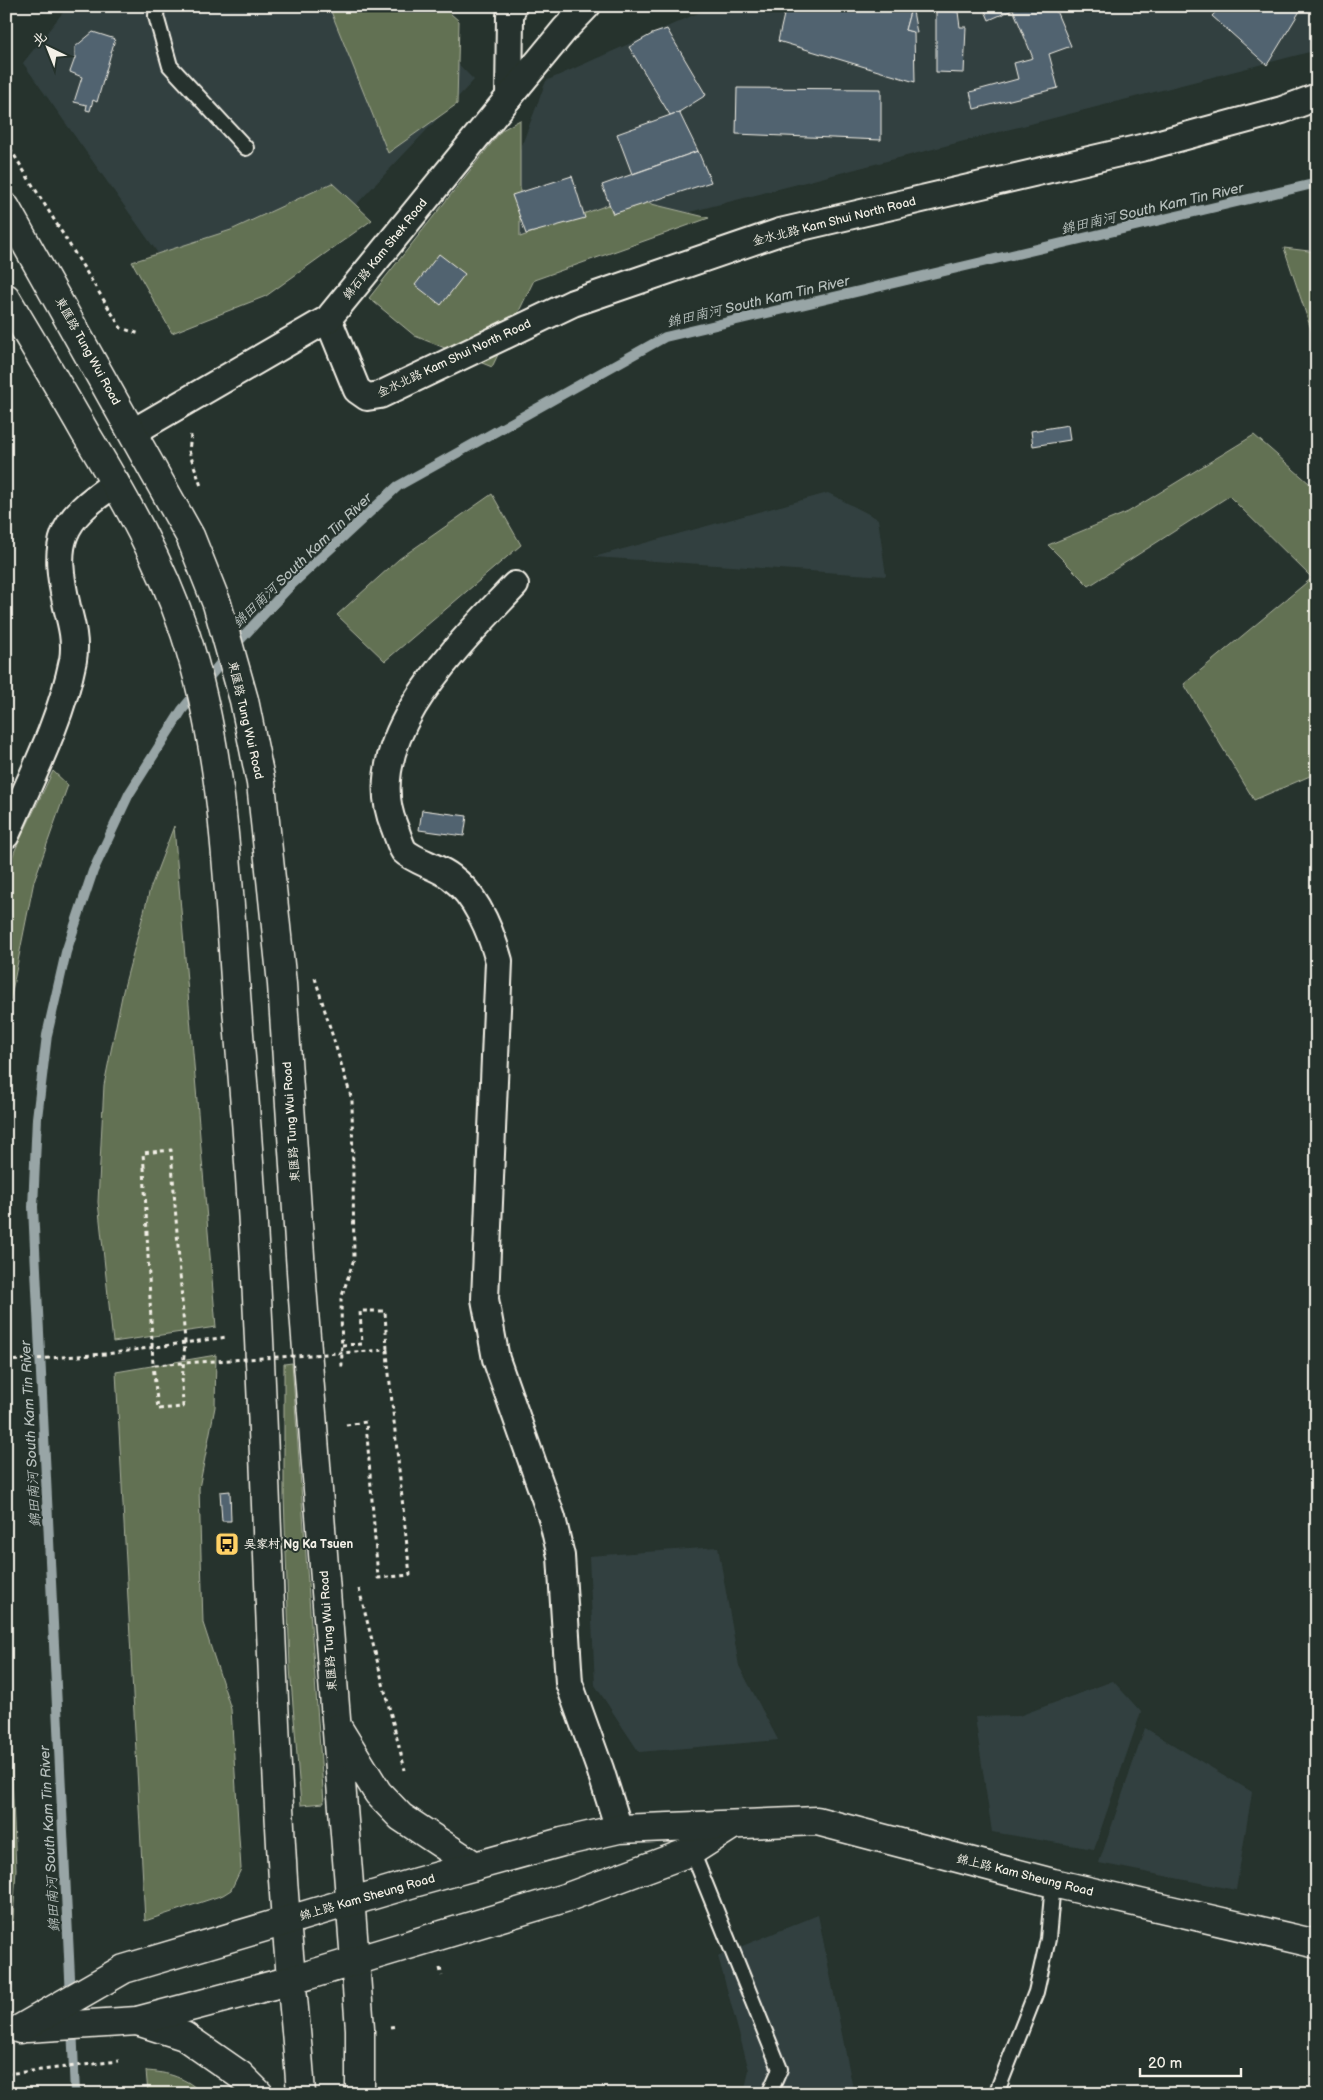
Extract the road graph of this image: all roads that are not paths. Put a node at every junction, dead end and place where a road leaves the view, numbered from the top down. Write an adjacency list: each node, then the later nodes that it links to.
1 (158, 6): 6 (lane)
2 (513, 6): 4 (street)
3 (588, 6): 4 (street, 錦石路 Kam Shek Road)
4 (508, 97): 9 (street, 錦石路 Kam Shek Road)
5 (1317, 97): 9 (street, 金水北路 Kam Shui North Road)
6 (246, 148)
7 (6, 208): 10 (street, 東匯路 Tung Wui Road)
8 (6, 298): 11 (street)
9 (328, 319): 10 (street, 錦石路 Kam Shek Road)
10 (133, 432): 14 (street, 東匯路 Tung Wui Road)
11 (116, 483): 13 (street); 21 (street)
12 (515, 585): 16 (street)
13 (6, 834)
14 (335, 1725): 18 (street); 20 (street, 東匯路 Tung Wui Road)
15 (732, 1826): 16 (street, 錦上路 Kam Sheung Road); 17 (street, 錦上路 Kam Sheung Road); 19 (street, 錦上路 Kam Sheung Road)
16 (619, 1829): 18 (street, 錦上路 Kam Sheung Road)
17 (692, 1851): 23 (street, 錦上路 Kam Sheung Road); 30 (lane)
18 (475, 1866): 20 (street, 錦上路 Kam Sheung Road)
19 (1053, 1883): 22 (street, 錦上路 Kam Sheung Road); 31 (lane)
20 (350, 1902): 21 (street, 錦上路 Kam Sheung Road); 23 (street, 東匯路 Tung Wui Road)
21 (286, 1920): 24 (street); 26 (street, 錦上路 Kam Sheung Road)
22 (1317, 1944)
23 (355, 1961): 24 (street, 錦上路 Kam Sheung Road); 29 (street, 東匯路 Tung Wui Road)
24 (292, 1980): 25 (street, 錦上路 Kam Sheung Road); 28 (street)
25 (137, 2021): 26 (street, 錦上路 Kam Sheung Road); 27 (street)
26 (13, 2030)
27 (259, 2094)
28 (301, 2094)
29 (360, 2094)
30 (769, 2094)
31 (996, 2094)

